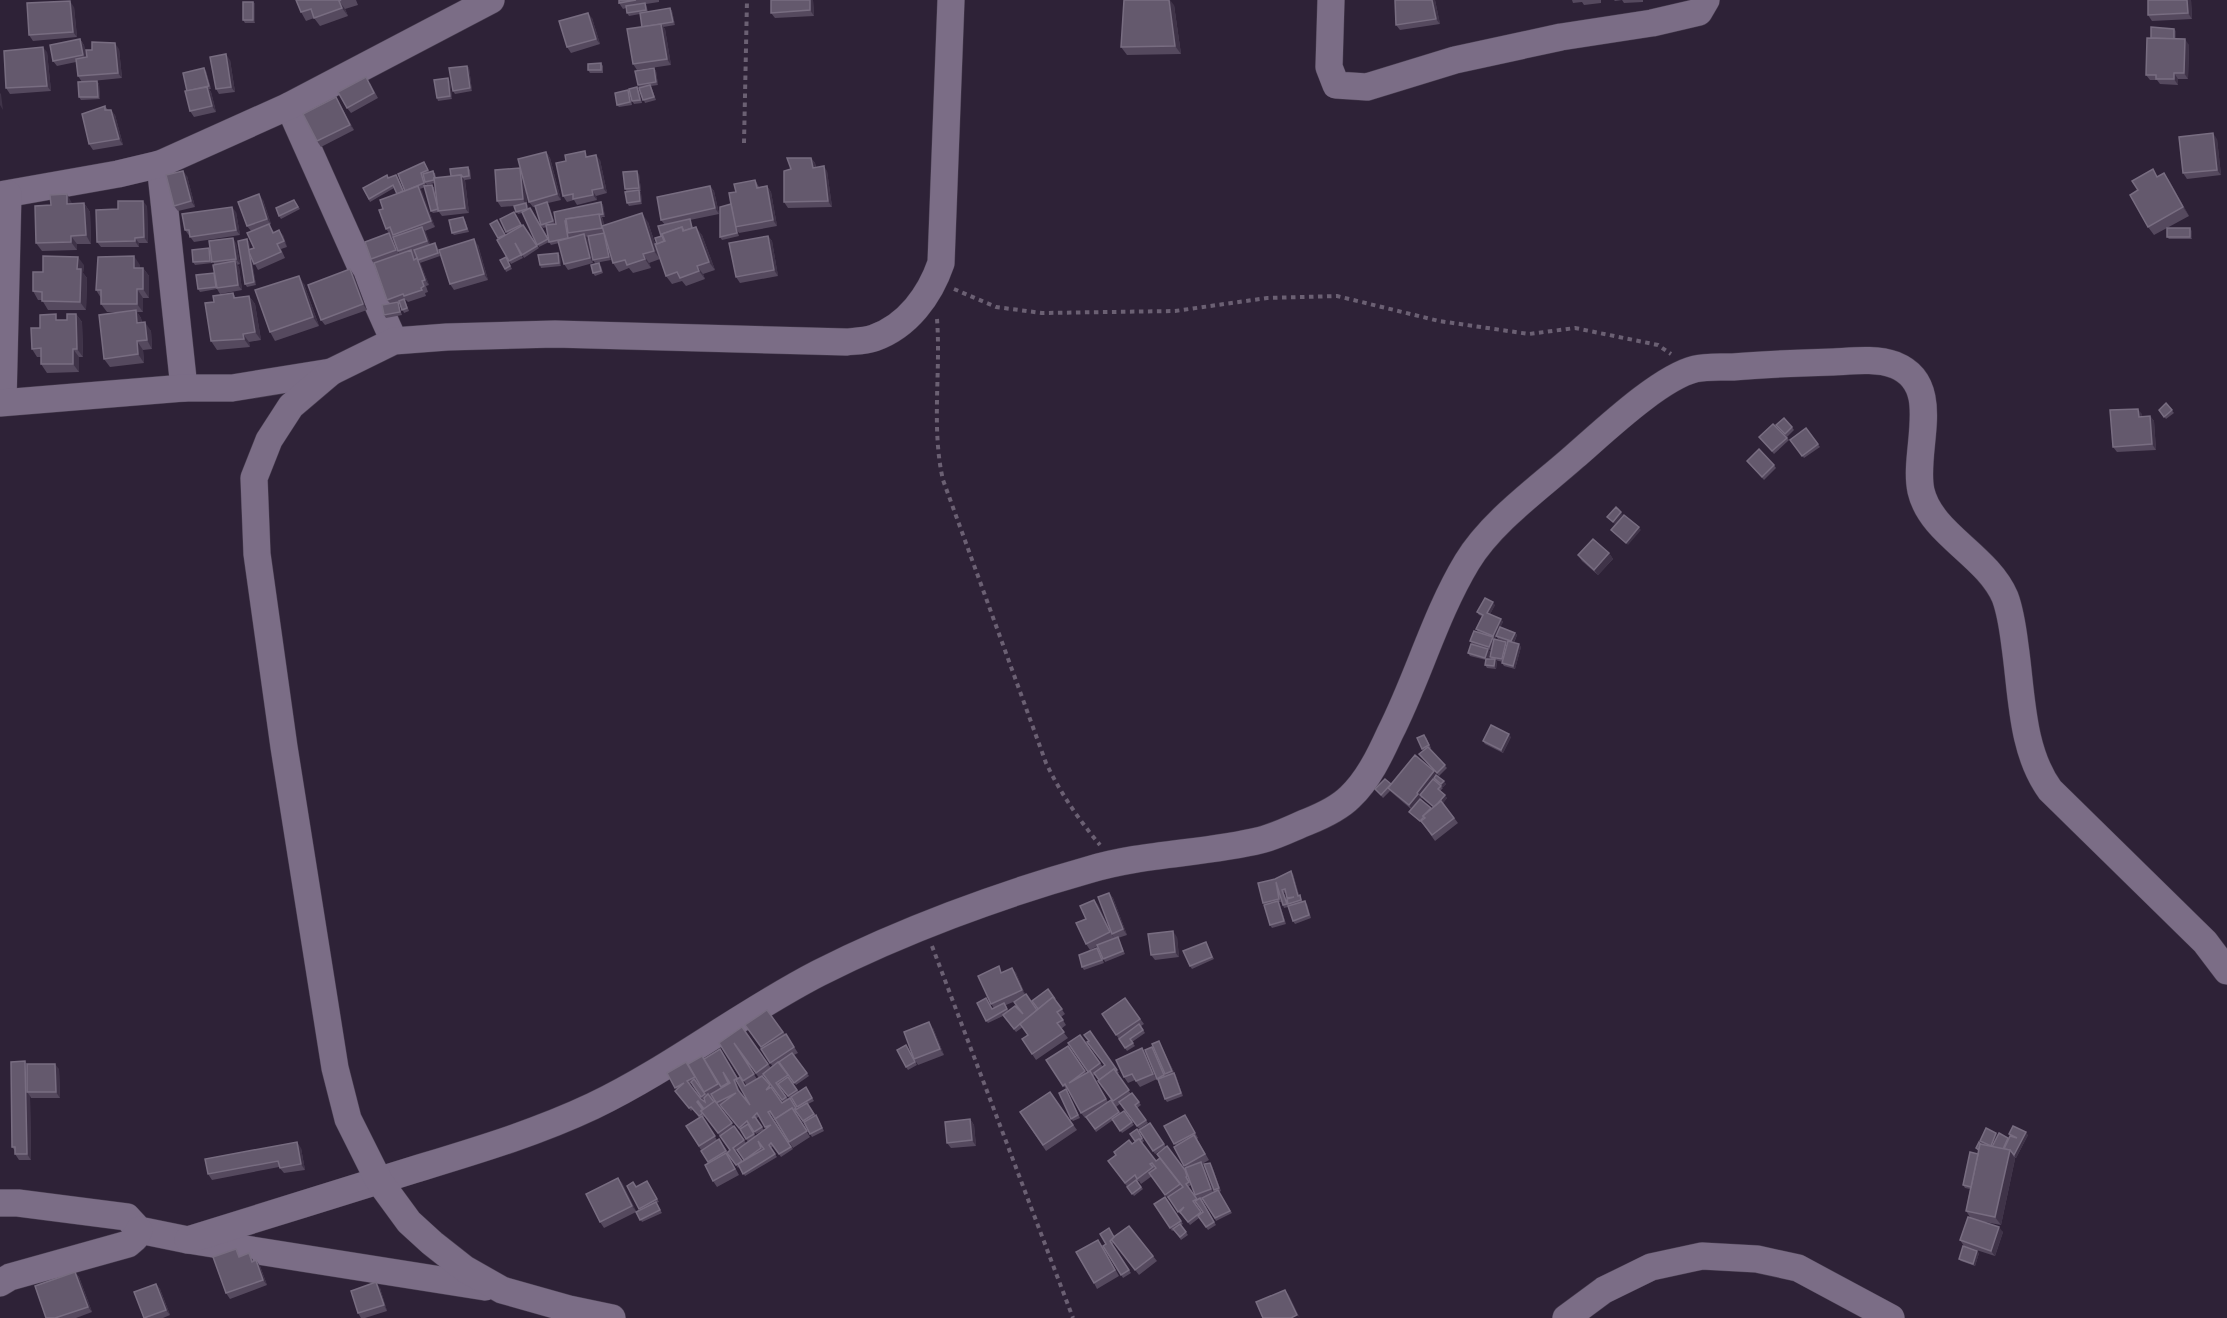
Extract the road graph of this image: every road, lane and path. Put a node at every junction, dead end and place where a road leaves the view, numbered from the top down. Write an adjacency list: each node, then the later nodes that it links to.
1 (491, 0): 6 (street)
2 (747, 0): 8 (path)
3 (951, 0): 11 (street)
4 (1331, 0): 5 (street)
5 (1706, 0)
6 (466, 6): 7 (street)
7 (289, 105): 9 (street); 12 (street)
8 (744, 142)
9 (160, 164): 10 (street); 15 (street)
10 (4, 194): 16 (street)
11 (935, 281): 12 (street); 13 (path); 17 (path)
12 (394, 341): 14 (street)
13 (1694, 369): 17 (street); 19 (street)
14 (331, 372): 15 (street); 20 (street)
15 (184, 388): 16 (street)
16 (2, 403)
17 (1114, 862): 18 (street)
18 (924, 926): 20 (street); 27 (path)
19 (2227, 971)
20 (379, 1181): 23 (street); 25 (street)
21 (0, 1203): 22 (street)
22 (139, 1230): 23 (street); 24 (street)
23 (188, 1240): 25 (street)
24 (0, 1283)
25 (502, 1290): 26 (street)
26 (612, 1318)
27 (1072, 1318)
28 (1566, 1318): 29 (street)
29 (1891, 1318)

